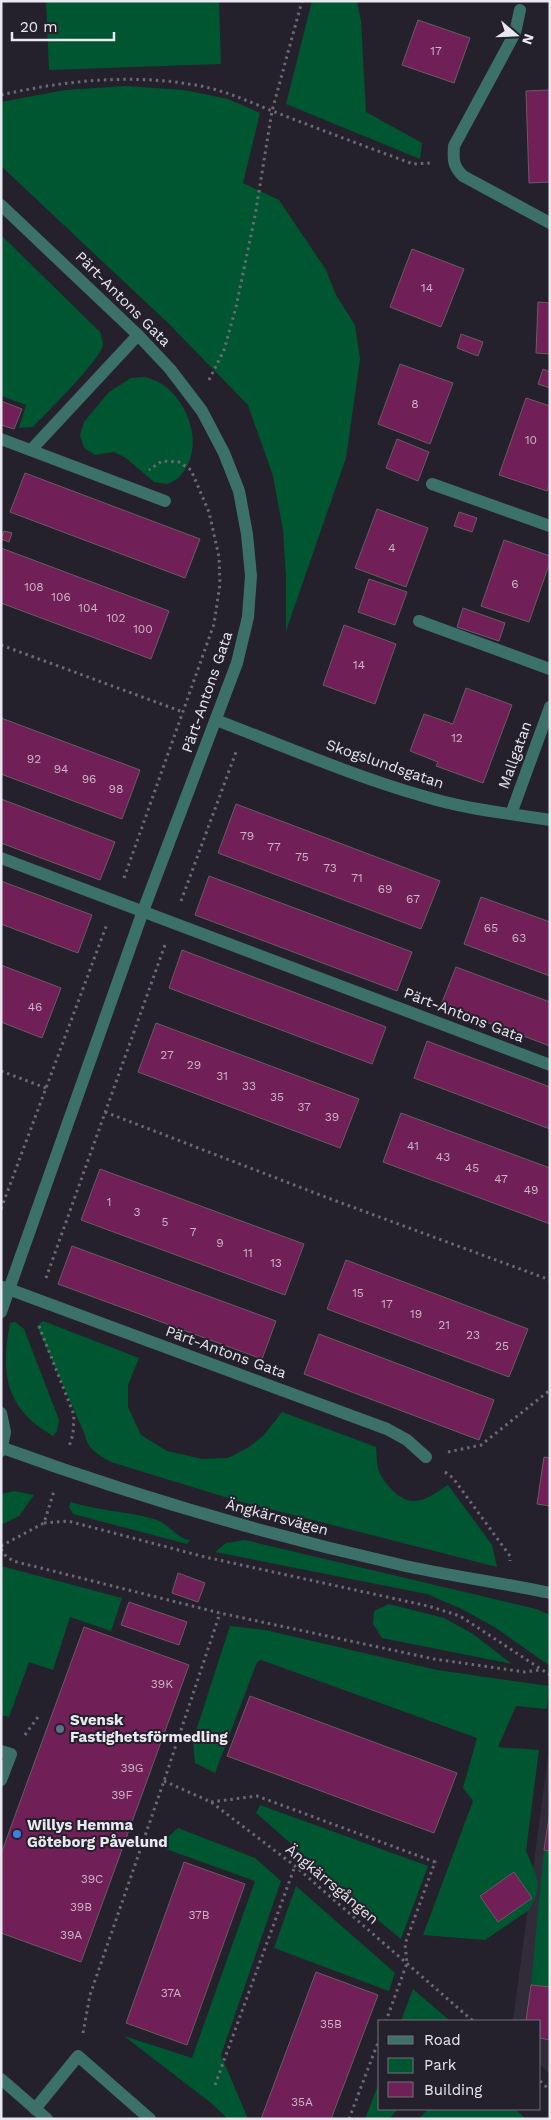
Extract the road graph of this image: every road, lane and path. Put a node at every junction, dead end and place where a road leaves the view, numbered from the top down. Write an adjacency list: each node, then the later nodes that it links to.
1 (302, 1): 4 (path)
2 (520, 10): 5 (street)
3 (1, 95): 4 (path)
4 (272, 111): 5 (path); 9 (path)
5 (453, 161): 7 (street)
6 (1, 205): 8 (street, Pärt-Antons Gata)
7 (550, 223)
8 (138, 335): 9 (street, Pärt-Antons Gata); 11 (street)
9 (197, 404): 21 (street, Pärt-Antons Gata)
10 (1, 439): 11 (street)
11 (31, 450): 13 (street)
12 (432, 484): 15 (street)
13 (134, 489): 14 (street); 20 (path)
14 (165, 501)
15 (550, 526)
16 (419, 621): 18 (street)
17 (1, 645): 20 (path)
18 (550, 669)
19 (550, 707): 23 (street, Mallgatan)
20 (183, 712): 26 (path)
21 (216, 720): 22 (street, Skogslundsgatan); 27 (street, Pärt-Antons Gata)
22 (244, 731): 23 (street, Skogslundsgatan); 28 (path)
23 (511, 814): 24 (street, Skogslundsgatan)
24 (550, 820)
25 (1, 858): 26 (street, Pärt-Antons Gata)
26 (116, 901): 27 (street, Pärt-Antons Gata); 31 (path)
27 (143, 911): 28 (street, Pärt-Antons Gata); 35 (street, Pärt-Antons Gata)
28 (173, 923): 29 (street, Pärt-Antons Gata); 32 (path)
29 (550, 1065)
30 (1, 1071): 31 (path)
31 (46, 1088): 33 (path)
32 (105, 1112): 34 (path); 36 (path)
33 (1, 1209)
34 (550, 1280)
35 (5, 1288): 36 (street, Pärt-Antons Gata); 37 (street, Pärt-Antons Gata)
36 (38, 1300): 41 (street, Pärt-Antons Gata); 42 (path)
37 (1, 1312)
38 (550, 1390): 41 (path)
39 (1, 1412): 40 (street)
40 (2, 1450): 42 (street, Ängkärrsvägen)
41 (426, 1457): 45 (path)
42 (62, 1470): 43 (path); 45 (street, Ängkärrsvägen)
43 (44, 1523): 44 (path); 48 (path)
44 (1, 1547): 47 (path)
45 (510, 1584): 46 (street, Ängkärrsvägen)
46 (550, 1593)
47 (220, 1613): 48 (path); 52 (path)
48 (539, 1670): 49 (path)
49 (550, 1676)
50 (1, 1751): 51 (street)
51 (1, 1780)
52 (164, 1781): 53 (path, Ängkärrsgången); 59 (path)
53 (211, 1802): 54 (path, Ängkärrsgången); 55 (path)
54 (296, 1866): 55 (path, Ängkärrsgången); 61 (path)
55 (407, 1963): 56 (path); 57 (path, Ängkärrsgången)
56 (386, 2020)
57 (471, 2020)
58 (378, 2042): 65 (path)
59 (78, 2056): 62 (street); 64 (street)
60 (1, 2079): 62 (street)
61 (215, 2085)
62 (35, 2108): 63 (street)
63 (47, 2119)
64 (150, 2119)
65 (350, 2119)

